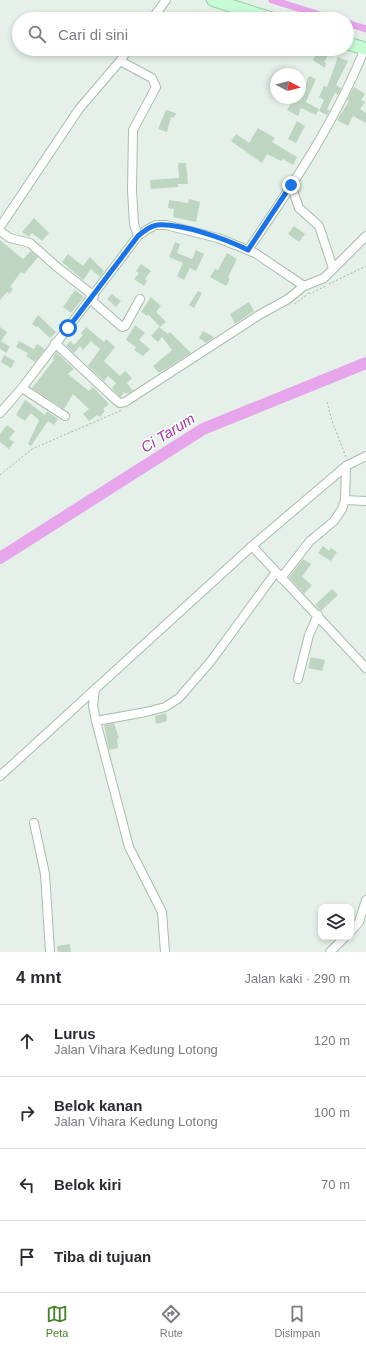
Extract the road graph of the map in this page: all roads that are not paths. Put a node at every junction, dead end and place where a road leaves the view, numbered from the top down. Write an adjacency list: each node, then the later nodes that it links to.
1 (166, 0): 3 (street)
2 (213, 0): 4 (main road)
3 (157, 12)
4 (251, 12)
5 (354, 44): 6 (main road)
6 (366, 48): 9 (street)
7 (123, 56): 8 (street)
8 (120, 60): 10 (street); 12 (street)
9 (291, 185): 14 (street); 15 (street)
10 (0, 227)
11 (0, 231): 17 (street)
12 (138, 236): 14 (street); 17 (street)
13 (366, 236): 15 (street)
14 (248, 250): 16 (street)
15 (333, 268): 16 (street)
16 (304, 286): 19 (street)
17 (92, 297): 18 (street); 19 (street)
18 (140, 299)
19 (55, 343): 20 (street)
20 (22, 388): 21 (street); 22 (street)
21 (1, 411)
22 (65, 416)
23 (366, 456): 24 (street)
24 (347, 465): 25 (street); 27 (street)
25 (345, 500): 26 (street); 28 (street)
26 (366, 501)
27 (252, 546): 28 (street); 32 (street)
28 (279, 575): 29 (street); 33 (street)
29 (318, 615): 30 (street); 31 (street)
30 (366, 668)
31 (298, 679)
32 (95, 689): 33 (street); 34 (street)
33 (96, 721): 40 (street)
34 (0, 776)
35 (34, 823): 39 (street)
36 (366, 900): 37 (street)
37 (354, 928)
38 (342, 940): 41 (street)
39 (50, 952)
40 (165, 952)
41 (330, 952)

